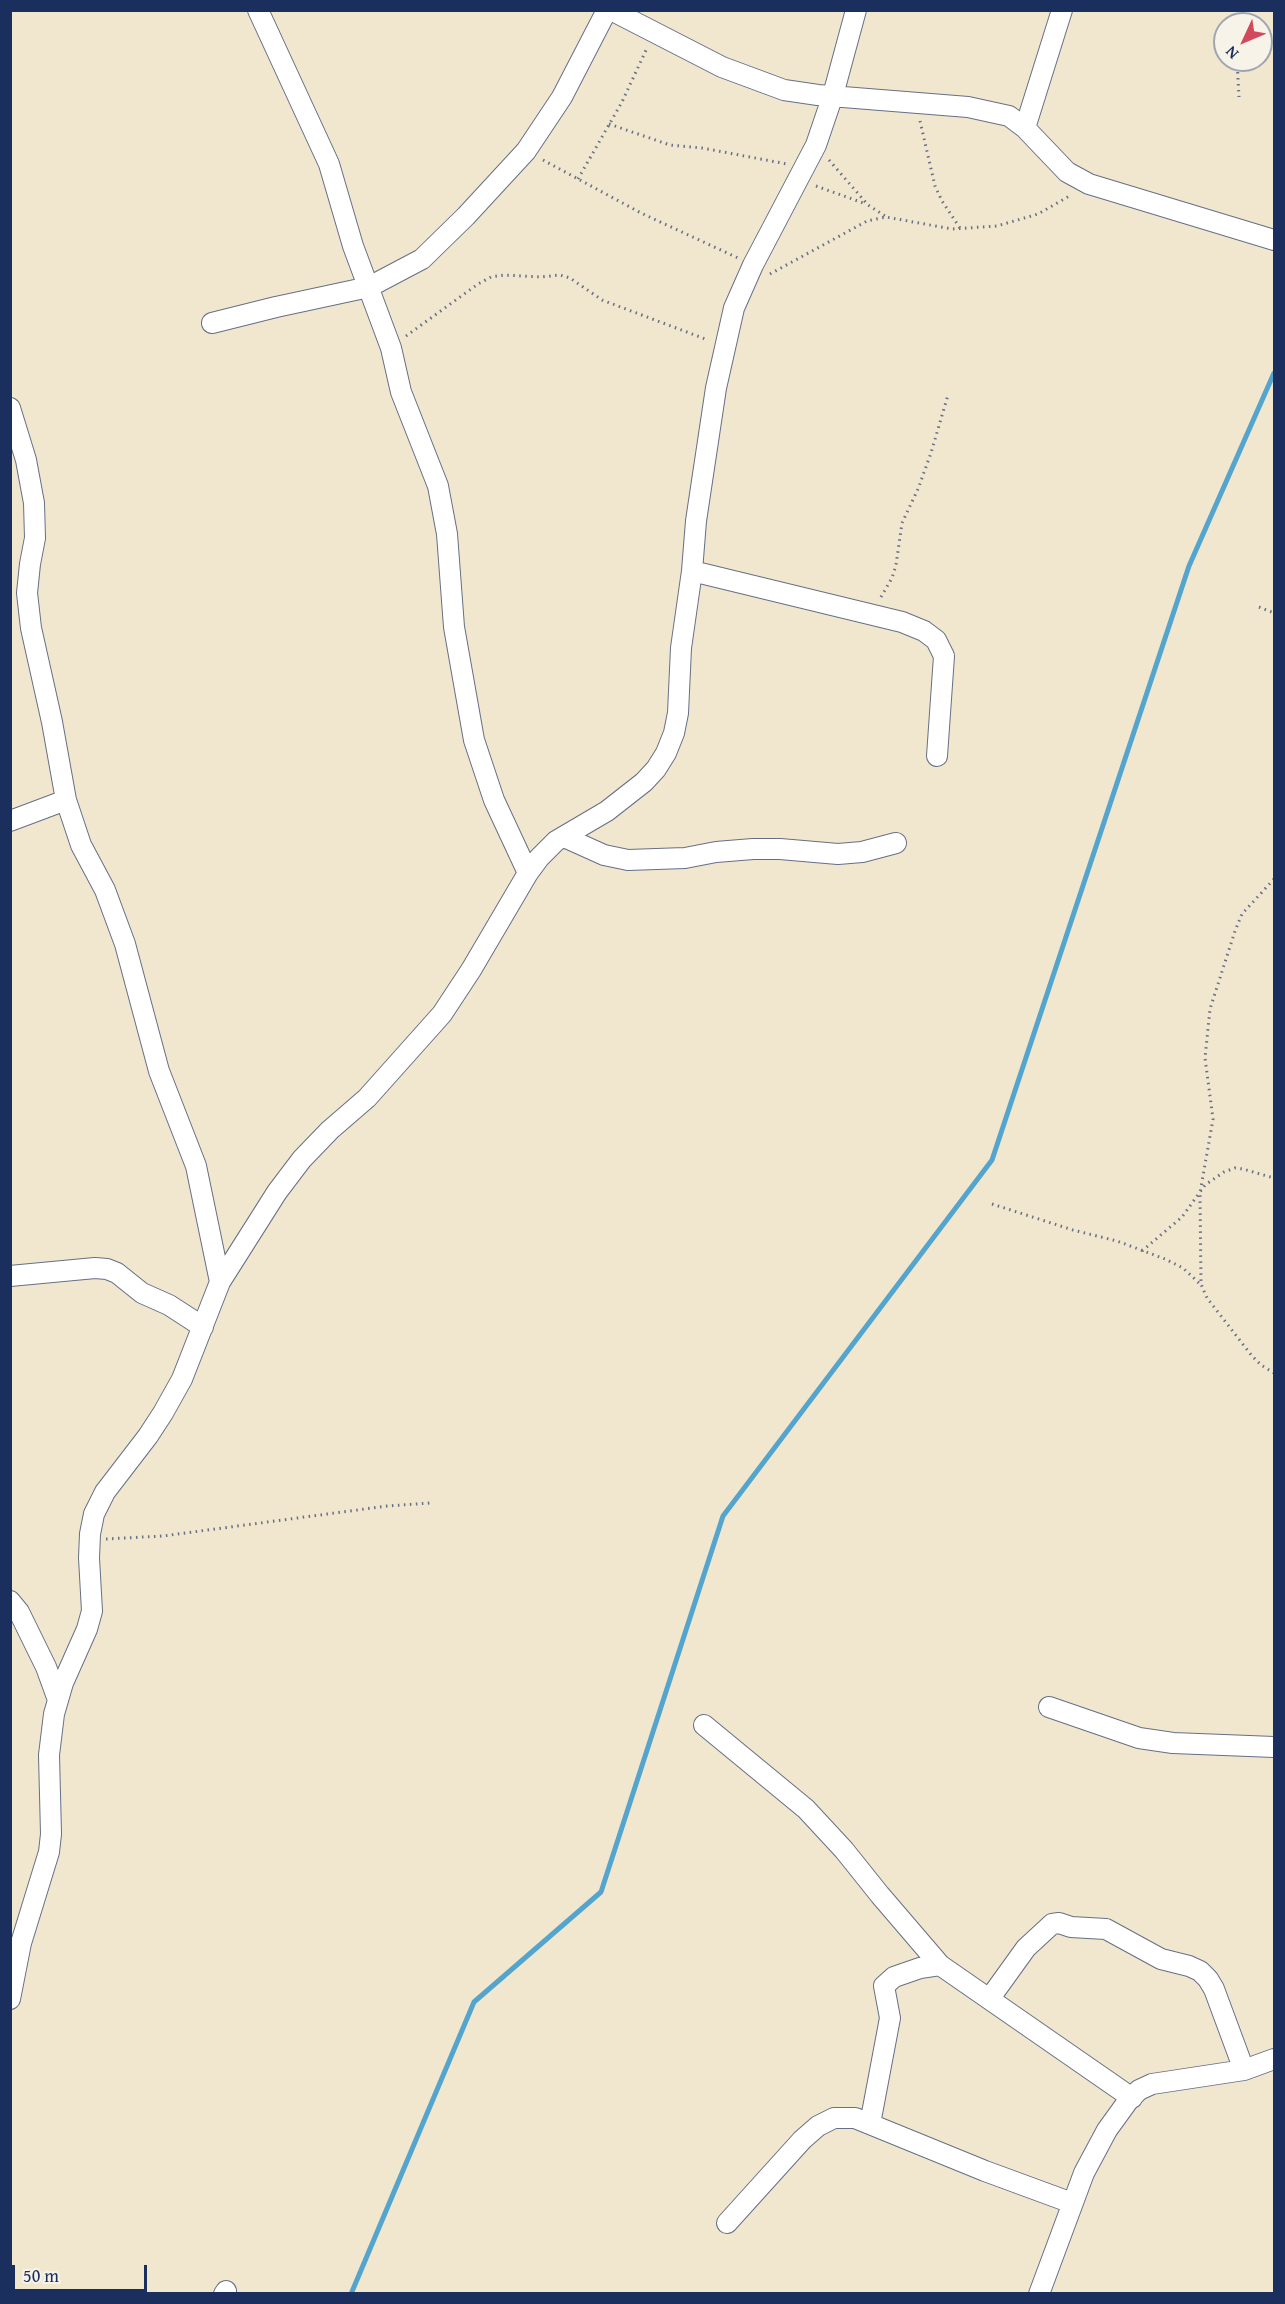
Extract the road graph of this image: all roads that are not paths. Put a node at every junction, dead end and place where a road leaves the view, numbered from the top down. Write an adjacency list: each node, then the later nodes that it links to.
1 (258, 10): 8 (street)
2 (609, 10): 5 (street); 8 (street)
3 (856, 10): 5 (street)
4 (1062, 10): 6 (street)
5 (833, 95): 6 (street); 11 (street)
6 (1025, 128): 7 (street)
7 (1275, 240)
8 (369, 287): 9 (street); 17 (street)
9 (212, 323)
10 (10, 408): 13 (street)
11 (692, 571): 12 (street); 15 (street)
12 (937, 756)
13 (66, 800): 14 (street); 19 (street)
14 (10, 821)
15 (564, 837): 16 (street); 17 (street)
16 (896, 843)
17 (528, 873): 19 (street)
18 (10, 1276): 20 (street)
19 (220, 1282): 20 (street)
20 (203, 1327): 22 (street)
21 (10, 1601): 22 (street)
22 (58, 1700): 28 (street)
23 (1048, 1707): 25 (street)
24 (704, 1725): 26 (street)
25 (1275, 1747)
26 (940, 1965): 27 (street); 32 (street)
27 (990, 1998): 30 (street); 31 (street)
28 (10, 1999)
29 (1275, 2059): 30 (street)
30 (1244, 2070): 31 (street)
31 (1132, 2098): 33 (street)
32 (870, 2124): 33 (street); 34 (street)
33 (1072, 2203): 35 (street)
34 (727, 2223)
35 (1039, 2294)

